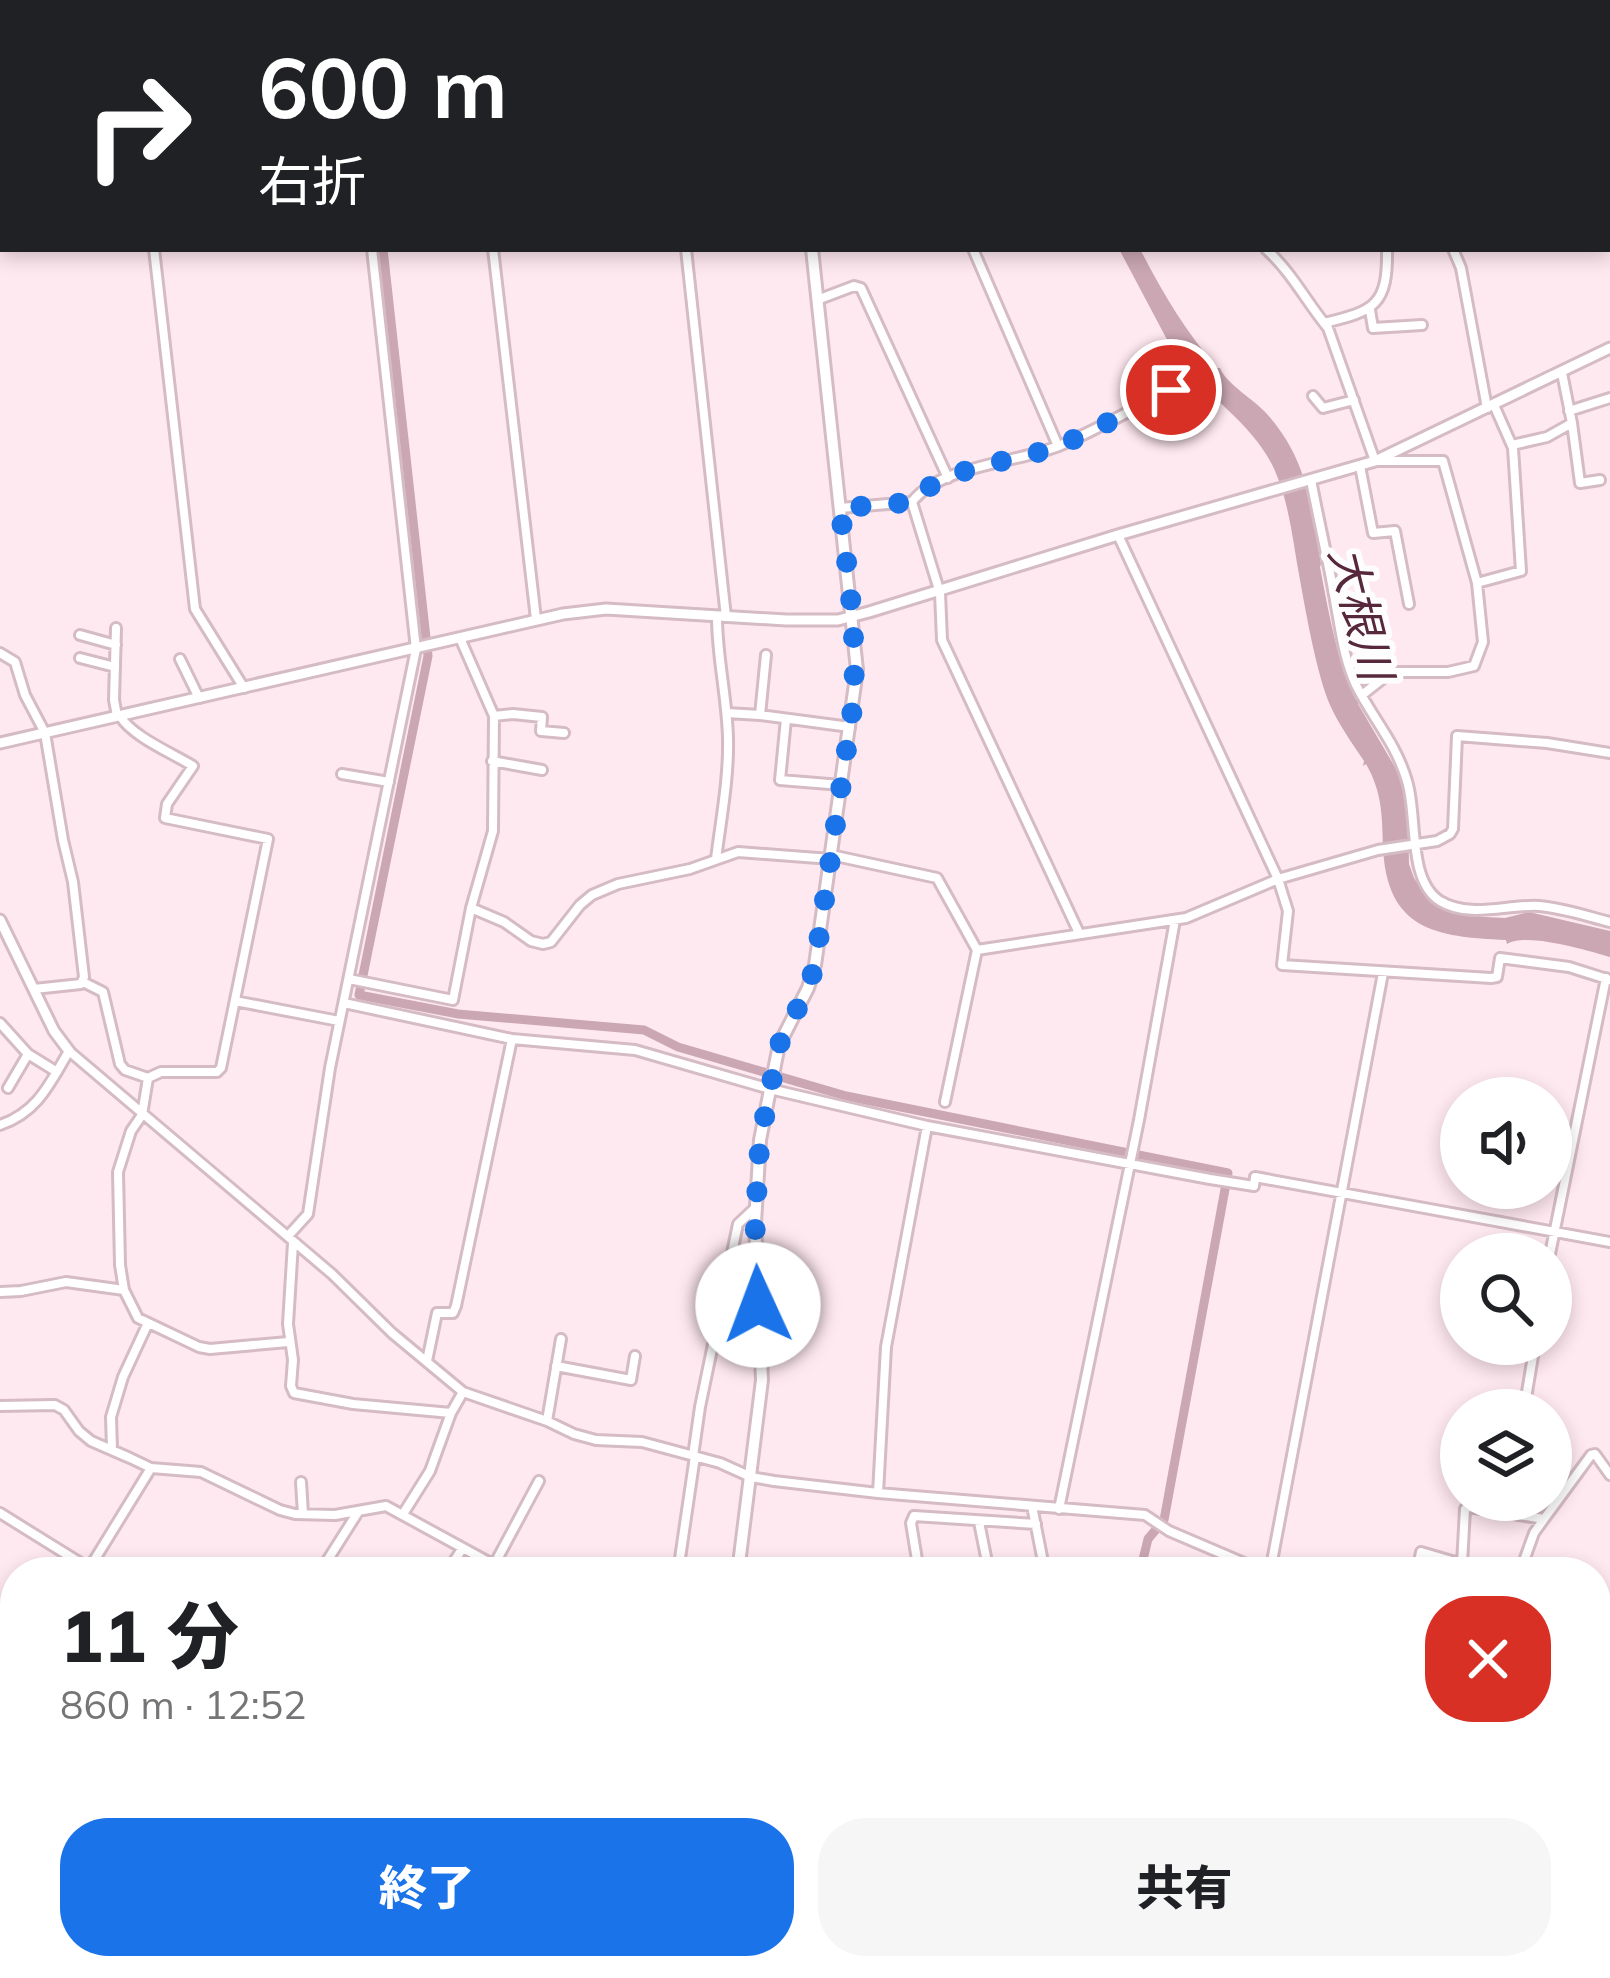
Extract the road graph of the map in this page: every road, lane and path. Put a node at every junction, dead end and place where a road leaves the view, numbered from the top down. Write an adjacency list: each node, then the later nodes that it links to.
1 (154, 252): 49 (street)
2 (372, 252): 43 (street)
3 (493, 252): 38 (street)
4 (686, 252): 37 (street)
5 (812, 252): 10 (main road)
6 (974, 252): 23 (street)
7 (1269, 252): 12 (street)
8 (1387, 252): 11 (street)
9 (1454, 252): 20 (street)
10 (818, 300): 27 (street); 31 (main road)
11 (1370, 310): 12 (street); 13 (street)
12 (1324, 323): 19 (street)
13 (1421, 325)
14 (1610, 348): 15 (street)
15 (1562, 373): 20 (street); 21 (street)
16 (1171, 390): 23 (street)
17 (1313, 396): 19 (street)
18 (1610, 398): 21 (street)
19 (1354, 400): 25 (street)
20 (1490, 406): 24 (street); 25 (street)
21 (1569, 411): 22 (street)
22 (1572, 423): 24 (street); 29 (street)
23 (1058, 446): 27 (street)
24 (1512, 446): 33 (street)
25 (1375, 461): 26 (street); 33 (street)
26 (1360, 466): 28 (street); 35 (street)
27 (948, 478): 30 (street)
28 (1311, 480): 32 (street); 50 (street)
29 (1600, 480)
30 (913, 502): 31 (street); 34 (street)
31 (840, 508): 36 (main road)
32 (1118, 536): 34 (street); 70 (street)
33 (1478, 584): 50 (street)
34 (940, 592): 36 (street); 75 (street)
35 (1409, 604)
36 (852, 616): 37 (street); 57 (main road)
37 (721, 617): 38 (street); 52 (street)
38 (536, 619): 41 (street)
39 (116, 628): 42 (street)
40 (80, 635): 42 (street)
41 (460, 638): 43 (street); 54 (street)
42 (116, 645): 48 (street)
43 (418, 648): 49 (street); 65 (street)
44 (0, 653): 59 (street)
45 (766, 655): 55 (street)
46 (80, 658): 48 (street)
47 (180, 659): 51 (street)
48 (115, 667): 53 (street)
49 (244, 688): 51 (street)
50 (1363, 695): 67 (street)
51 (199, 698): 53 (street)
52 (727, 712): 55 (street); 69 (street)
53 (118, 716): 59 (street); 82 (street)
54 (494, 716): 58 (street); 62 (street)
55 (760, 716): 56 (street)
56 (786, 719): 57 (street); 66 (street)
57 (850, 728): 66 (main road)
58 (564, 733)
59 (45, 734): 60 (street); 80 (street)
60 (0, 743)
61 (1610, 753): 67 (street)
62 (492, 761): 63 (street); 71 (street)
63 (542, 770)
64 (342, 774): 65 (street)
65 (389, 782): 79 (street)
66 (841, 785): 68 (main road)
67 (1414, 844): 70 (street); 74 (street)
68 (831, 857): 69 (street); 76 (street); 91 (main road)
69 (716, 859): 71 (street)
70 (1278, 879): 73 (street); 77 (street)
71 (471, 908): 79 (street)
72 (0, 920): 81 (street)
73 (1175, 920): 75 (street); 97 (street)
74 (1610, 922)
75 (1079, 933): 76 (street)
76 (976, 950): 93 (street)
77 (1383, 973): 78 (street); 98 (street)
78 (1608, 979): 100 (street)
79 (349, 980): 83 (street)
80 (83, 982): 81 (street); 90 (street)
81 (34, 989): 87 (street)
82 (235, 1000): 84 (street); 90 (street)
83 (344, 1003): 84 (street); 86 (street)
84 (340, 1021): 101 (street)
85 (0, 1023): 88 (street)
86 (512, 1039): 91 (street); 109 (street)
87 (69, 1052): 89 (street); 94 (street)
88 (28, 1054): 89 (street); 92 (street)
89 (57, 1072): 95 (street)
90 (148, 1078): 94 (street)
91 (770, 1087): 96 (street); 99 (main road)
92 (8, 1088)
93 (946, 1102)
94 (142, 1115): 101 (street); 103 (street)
95 (0, 1125)
96 (927, 1126): 97 (street); 123 (street)
97 (1128, 1164): 98 (street); 125 (street)
98 (1342, 1192): 100 (street); 147 (street)
99 (755, 1208): 116 (street); 119 (main road)
100 (1554, 1232): 102 (street)
101 (291, 1239): 107 (street); 109 (street)
102 (1610, 1242)
103 (124, 1290): 104 (street); 105 (street)
104 (0, 1292)
105 (148, 1323): 107 (street); 115 (street)
106 (561, 1339): 110 (street)
107 (288, 1342): 113 (street)
108 (635, 1356): 110 (street)
109 (427, 1361): 111 (street)
110 (556, 1366): 114 (street)
111 (463, 1392): 113 (street); 114 (street)
112 (0, 1406): 115 (street)
113 (451, 1413): 129 (street)
114 (547, 1421): 116 (street)
115 (112, 1449): 117 (street)
116 (694, 1456): 119 (street); 141 (street)
117 (151, 1468): 128 (street); 136 (street)
118 (1610, 1475): 121 (street)
119 (751, 1477): 123 (street); 142 (main road)
120 (538, 1481): 140 (street)
121 (1572, 1481)
122 (301, 1482): 128 (street)
123 (878, 1493): 124 (street)
124 (1032, 1506): 125 (street); 133 (street)
125 (1059, 1509): 146 (street)
126 (358, 1511): 128 (street); 129 (street); 137 (street)
127 (0, 1513): 135 (street)
128 (303, 1514)
129 (404, 1514): 134 (street)
130 (1464, 1521): 148 (street)
131 (1543, 1521): 149 (street)
132 (979, 1522): 133 (street); 143 (street); 144 (street)
133 (1036, 1524): 145 (street)
134 (462, 1549): 138 (street); 139 (street)
135 (68, 1557)
136 (98, 1557)
137 (329, 1557)
138 (457, 1557)
139 (478, 1557)
140 (498, 1557)
141 (680, 1557)
142 (740, 1557)
143 (917, 1557)
144 (986, 1557)
145 (1042, 1557)
146 (1231, 1557)
147 (1270, 1557)
148 (1462, 1557)
149 (1525, 1557)

